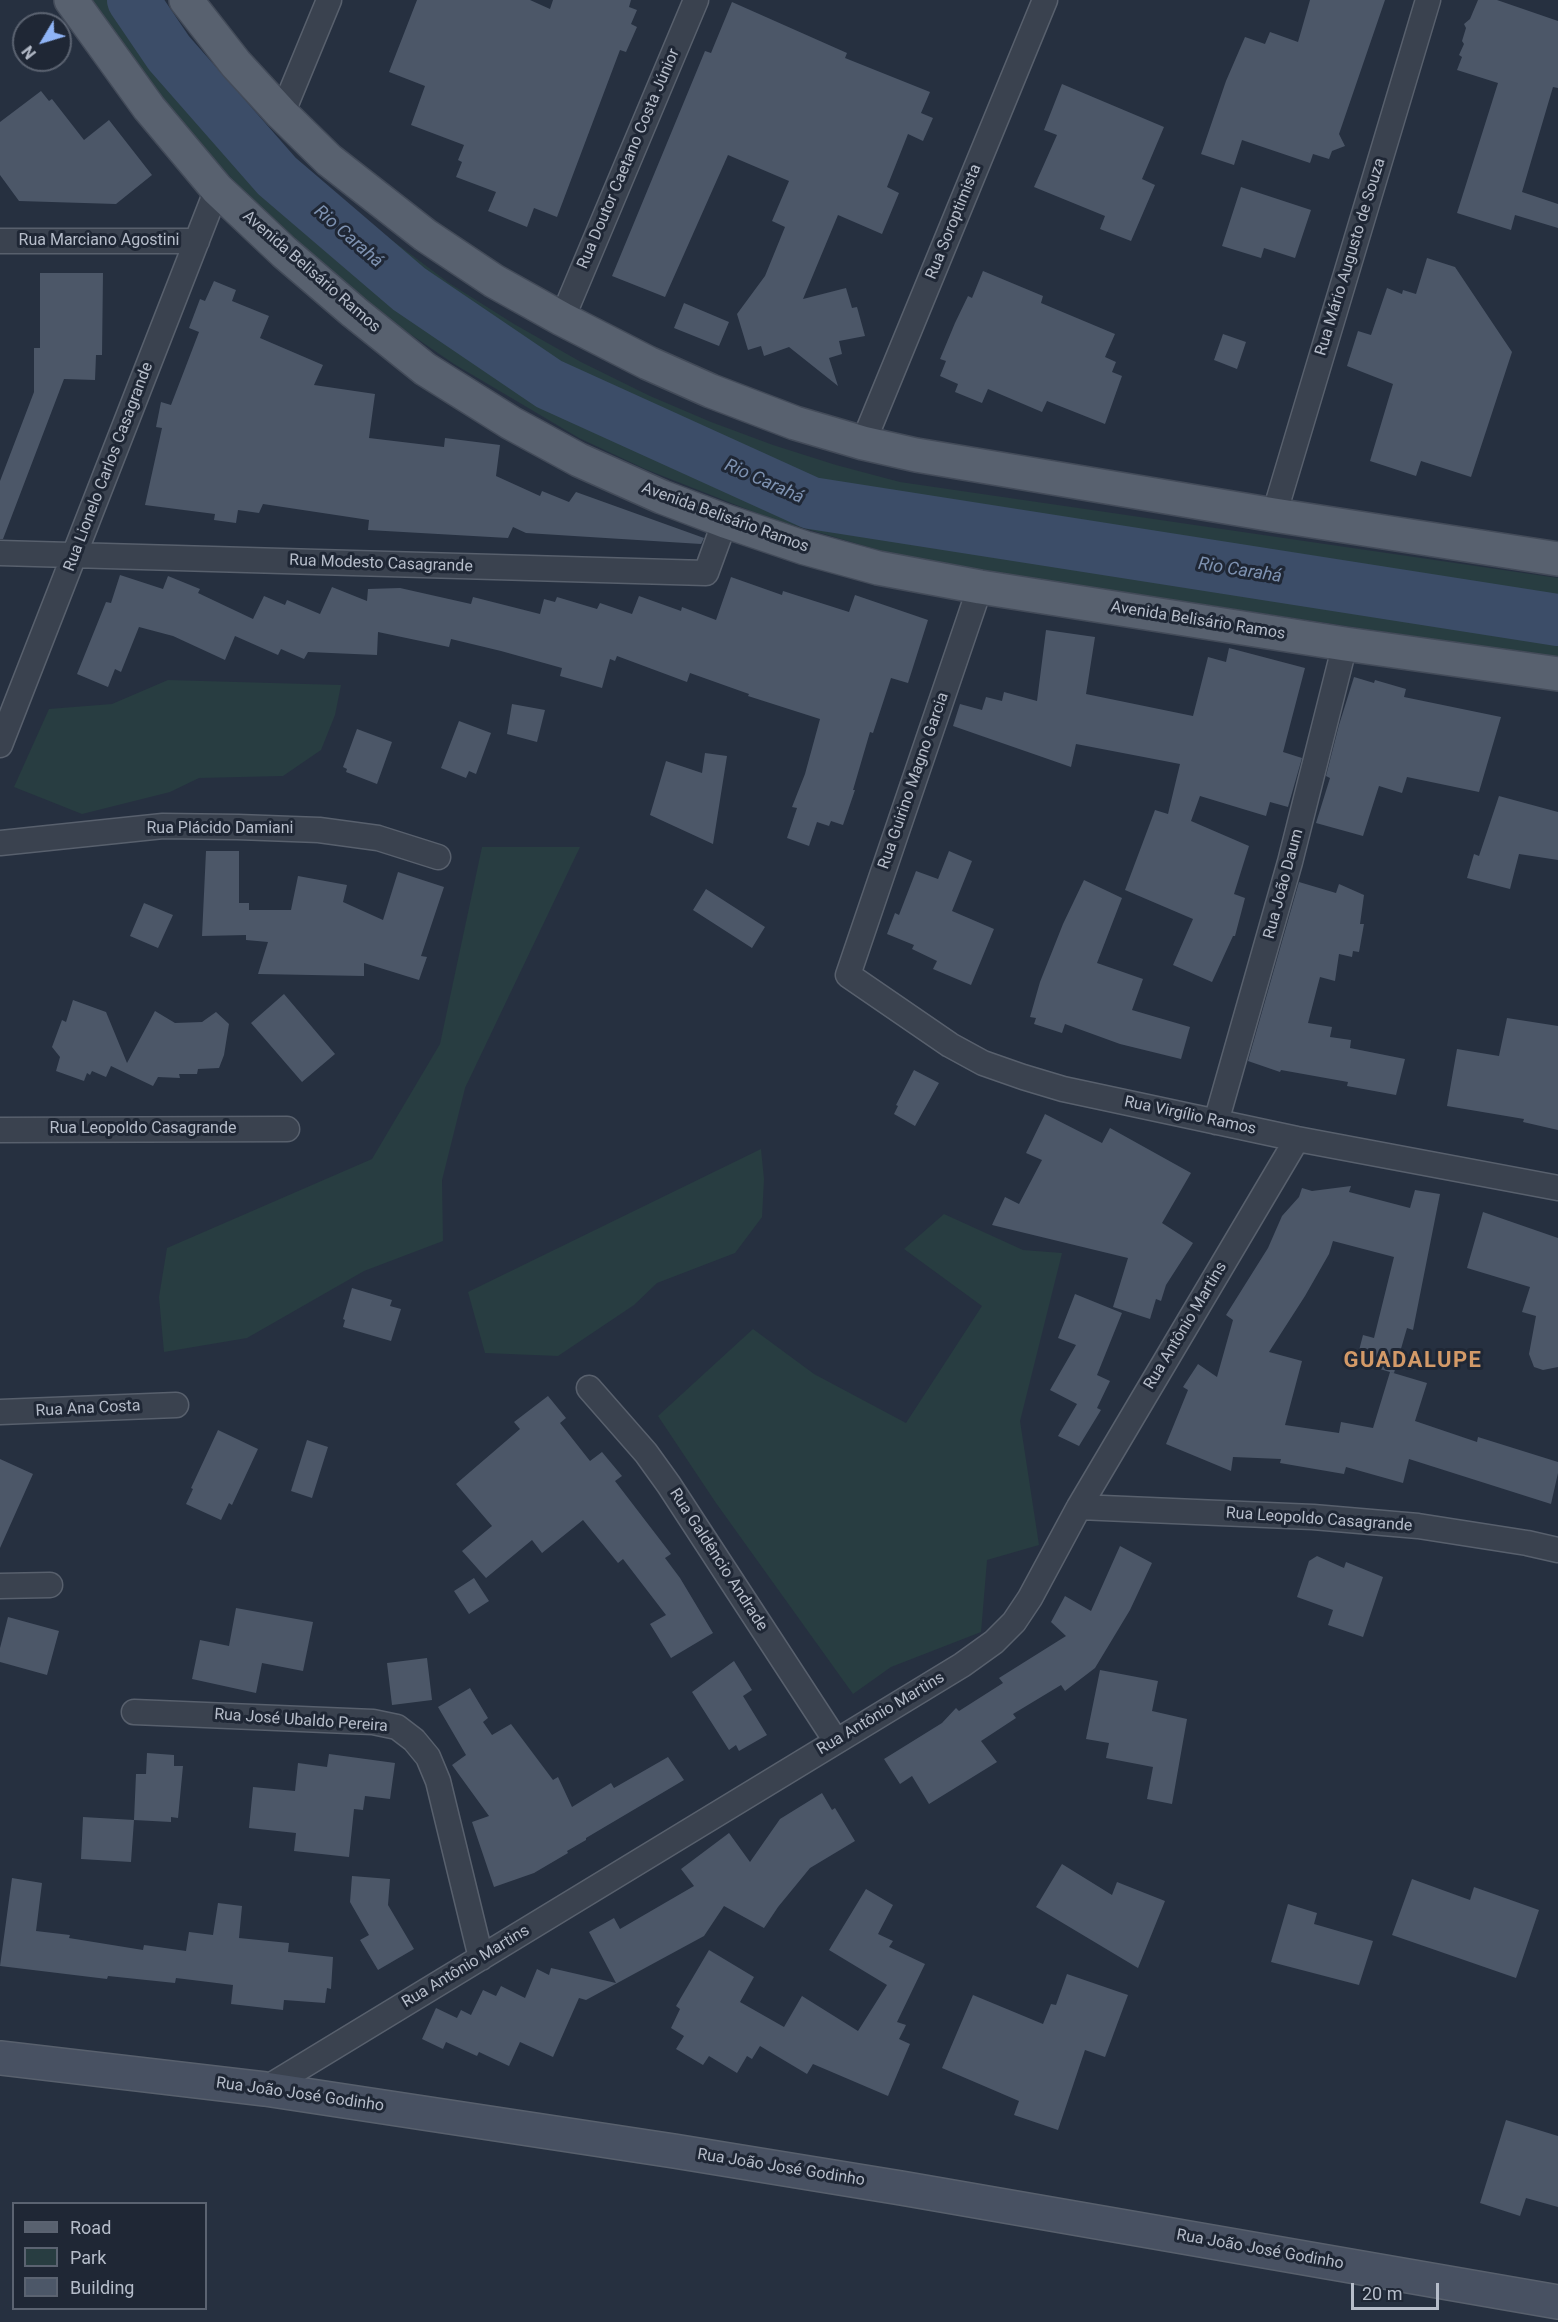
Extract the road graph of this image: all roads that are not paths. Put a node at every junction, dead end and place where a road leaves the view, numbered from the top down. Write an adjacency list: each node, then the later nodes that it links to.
1 (71, 0): 8 (main road, Avenida Belisário Ramos)
2 (186, 0): 7 (main road)
3 (329, 0): 7 (street)
4 (696, 0): 11 (street, Rua Doutor Caetano Costa Júnior)
5 (1045, 0): 12 (street, Rua Soroptimista)
6 (1428, 0): 13 (street, Rua Mário Augusto de Souza)
7 (282, 114): 11 (main road)
8 (218, 189): 10 (street, Rua Lionelo Carlos Casagrande); 14 (main road, Avenida Belisário Ramos)
9 (0, 241): 10 (street, Rua Marciano Agostini)
10 (197, 241): 16 (street, Rua Lionelo Carlos Casagrande)
11 (562, 318): 12 (main road)
12 (863, 443): 13 (main road)
13 (1274, 515): 17 (main road)
14 (725, 521): 16 (street, Rua Modesto Casagrande); 18 (main road, Avenida Belisário Ramos)
15 (0, 553): 16 (street, Rua Modesto Casagrande)
16 (74, 555): 21 (street, Rua Lionelo Carlos Casagrande)
17 (1558, 559)
18 (980, 587): 19 (main road, Avenida Belisário Ramos); 24 (street, Rua Guirino Magno Garcia)
19 (1345, 644): 20 (main road, Avenida Belisário Ramos); 25 (street, Rua João Daum)
20 (1558, 674)
21 (0, 746)
22 (0, 843): 23 (street, Rua Plácido Damiani)
23 (438, 857)
24 (848, 975): 25 (street, Rua Virgílio Ramos)
25 (1216, 1122): 28 (street, Rua Virgílio Ramos)
26 (287, 1129): 27 (street, Rua Leopoldo Casagrande)
27 (0, 1130)
28 (1298, 1139): 29 (street, Rua Virgílio Ramos); 33 (street, Rua Antônio Martins)
29 (1558, 1188)
30 (589, 1388): 38 (street, Rua Galdêncio Andrade)
31 (176, 1405): 32 (street, Rua Ana Costa)
32 (0, 1412)
33 (1079, 1507): 34 (street, Rua Leopoldo Casagrande); 38 (street, Rua Antônio Martins)
34 (1558, 1550)
35 (50, 1585): 36 (street)
36 (0, 1586)
37 (134, 1712): 39 (street, Rua José Ubaldo Pereira)
38 (836, 1741): 39 (street, Rua Antônio Martins)
39 (481, 1958): 41 (street, Rua Antônio Martins)
40 (0, 2058): 41 (street, Rua João José Godinho)
41 (265, 2089): 42 (street, Rua João José Godinho)
42 (1558, 2302)

